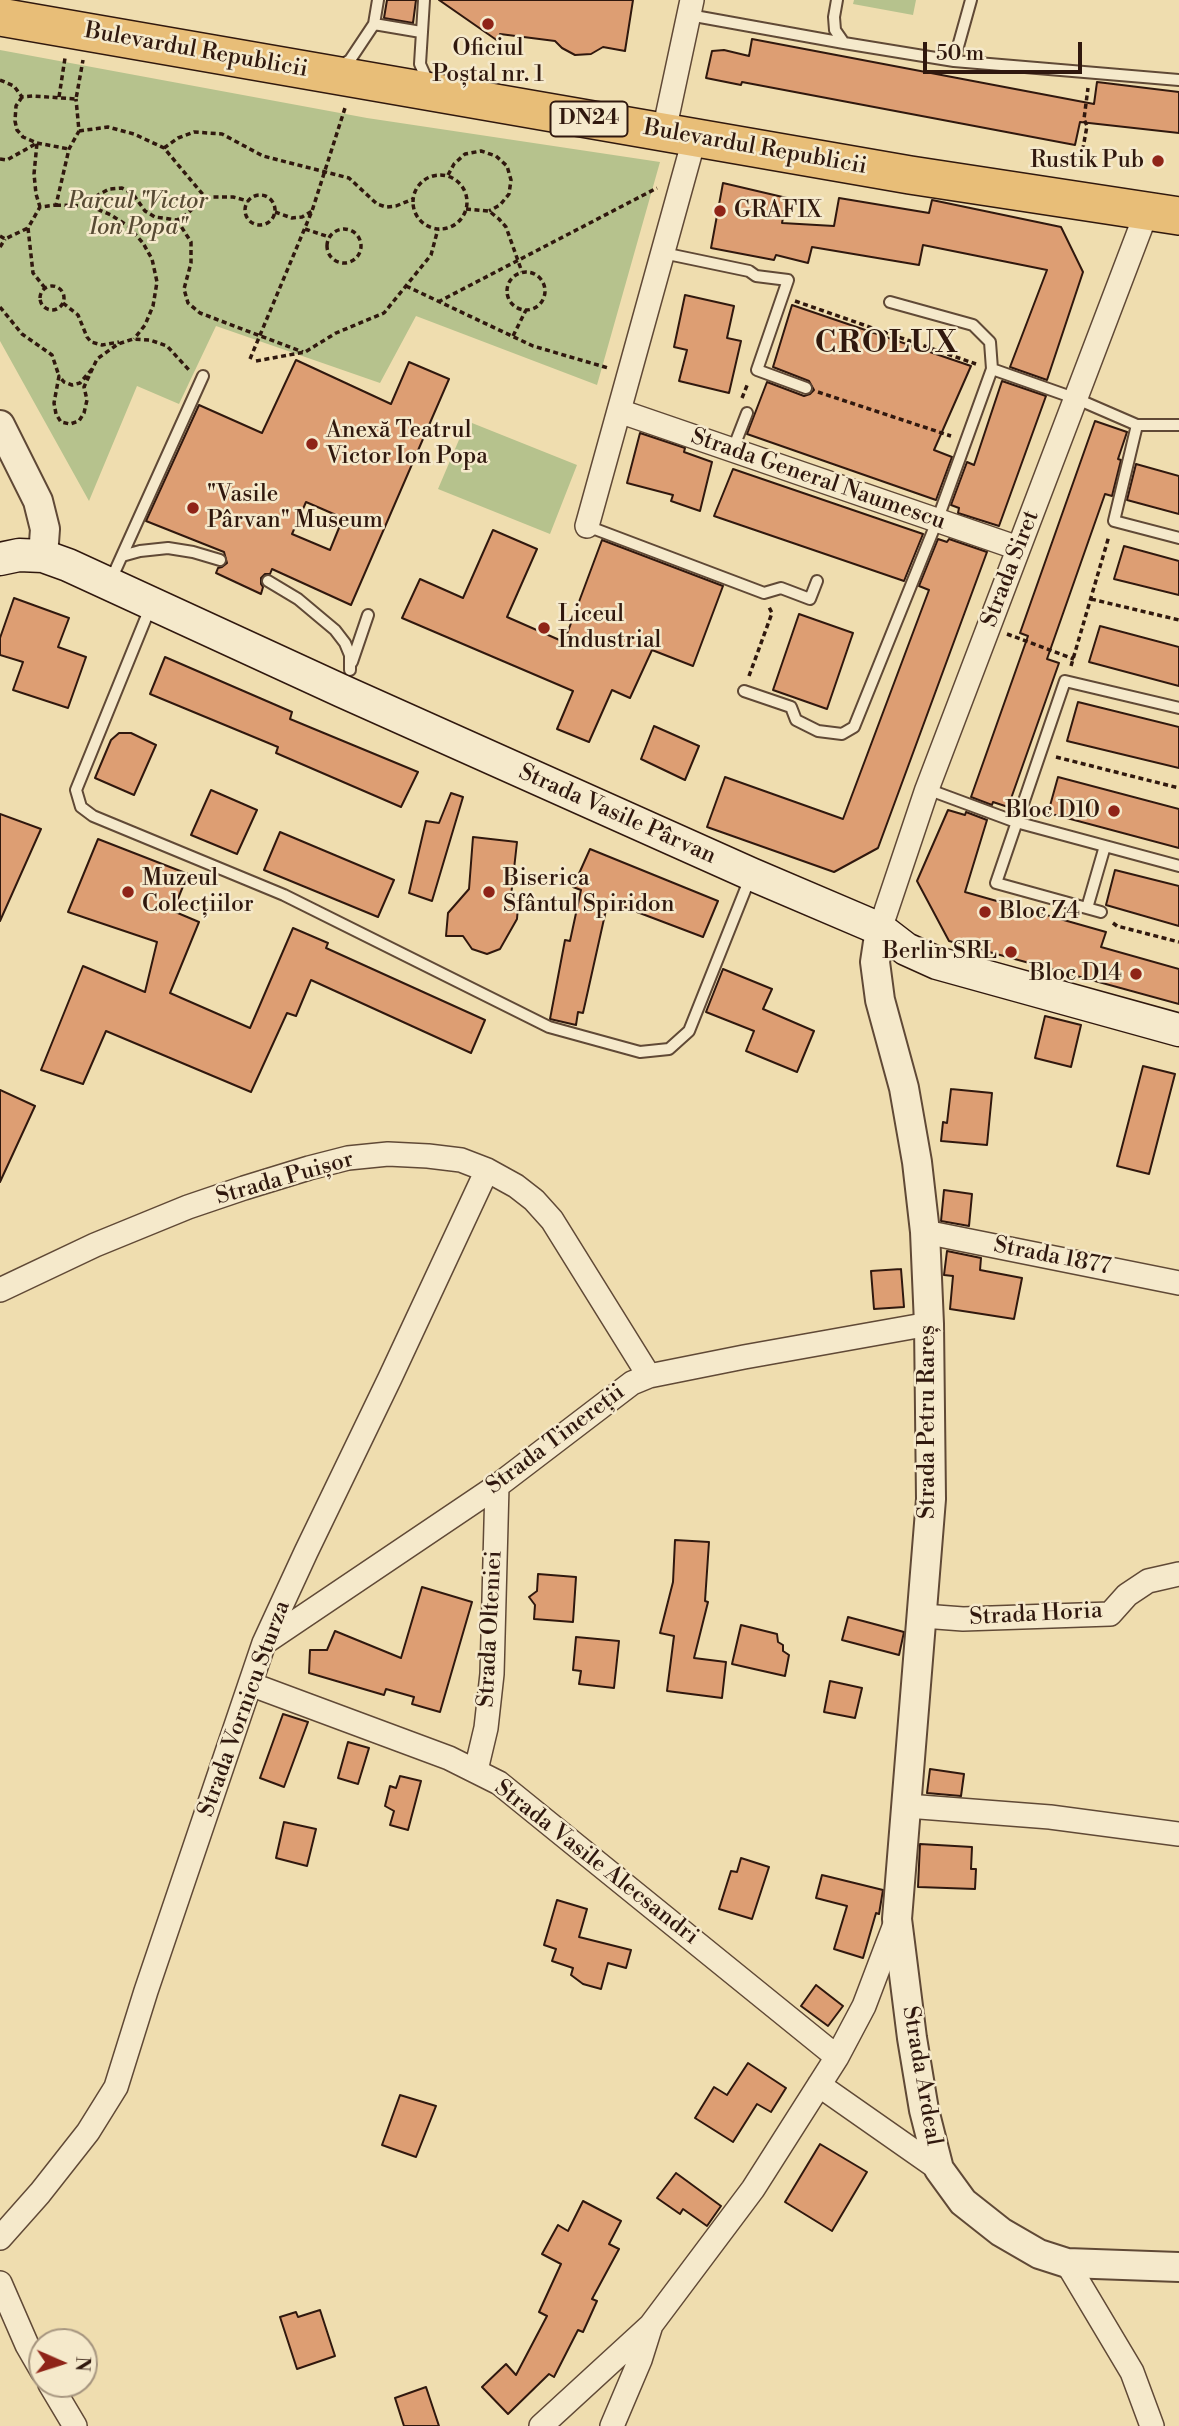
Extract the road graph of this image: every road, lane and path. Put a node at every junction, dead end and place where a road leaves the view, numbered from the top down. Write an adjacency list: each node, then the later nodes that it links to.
1 (837, 0): 9 (lane)
2 (971, 0): 12 (lane)
3 (421, 1): 8 (lane)
4 (380, 7): 7 (lane)
5 (691, 8): 9 (lane); 23 (street)
6 (0, 17): 14 (main road, Bulevardul Republicii / DN24)
7 (374, 24): 8 (lane); 14 (lane)
8 (421, 32): 17 (lane)
9 (844, 43): 12 (lane)
10 (66, 57): 19 (path)
11 (83, 60): 20 (path)
12 (954, 61): 13 (lane)
13 (1090, 72): 16 (lane); 28 (path)
14 (329, 74): 17 (main road, Bulevardul Republicii / DN24)
15 (0, 80): 18 (path)
16 (1179, 80)
17 (433, 93): 23 (main road, Bulevardul Republicii / DN24)
18 (22, 97): 19 (path); 24 (path)
19 (58, 97): 20 (path)
20 (76, 99): 22 (path)
21 (345, 108): 29 (path)
22 (79, 131): 25 (path); 26 (path)
23 (680, 134): 42 (main road, Bulevardul Republicii / DN24); 51 (street)
24 (37, 143): 26 (path); 27 (path); 36 (path)
25 (163, 148): 29 (path); 32 (path)
26 (69, 149): 35 (path)
27 (0, 159)
28 (1085, 166)
29 (325, 171): 33 (path); 39 (path)
30 (448, 176): 33 (path); 38 (path); 40 (path)
31 (659, 187): 52 (path)
32 (205, 197): 34 (path); 43 (path)
33 (413, 199): 46 (path)
34 (248, 201): 41 (path); 41 (path)
35 (56, 205): 36 (path); 37 (path)
36 (40, 206): 44 (path)
37 (89, 206): 43 (path); 64 (path)
38 (466, 209): 40 (path); 46 (path)
39 (312, 211): 41 (path); 45 (path)
40 (489, 211): 52 (path)
41 (275, 212)
42 (1163, 214): 75 (street, Strada Siret)
43 (177, 220): 62 (path)
44 (28, 228): 49 (path); 55 (path)
45 (305, 229): 48 (path); 62 (path)
46 (439, 229): 54 (path)
47 (0, 236): 49 (path)
48 (329, 237): 48 (path)
49 (5, 239): 50 (path)
50 (0, 247)
51 (662, 253): 56 (lane); 76 (street)
52 (519, 261): 53 (path); 57 (path)
53 (522, 272): 61 (path); 61 (path)
54 (406, 286): 57 (path); 65 (path)
55 (45, 288): 59 (path); 59 (path)
56 (783, 297): 70 (path); 71 (lane)
57 (438, 302): 63 (path)
58 (890, 302): 70 (lane)
59 (63, 303): 64 (path)
60 (0, 307): 72 (path)
61 (526, 310): 63 (path)
62 (260, 334): 65 (path); 66 (path)
63 (513, 336): 68 (path)
64 (133, 339): 69 (path); 73 (path)
65 (305, 352): 67 (path)
66 (250, 359)
67 (256, 361)
68 (608, 368)
69 (92, 369): 72 (path); 72 (path)
70 (992, 369): 75 (lane); 81 (lane)
71 (757, 370): 74 (lane); 77 (path)
72 (59, 376)
73 (203, 376): 88 (lane)
74 (806, 388): 81 (path)
75 (1077, 399): 79 (lane); 87 (street, Strada Siret)
76 (618, 411): 82 (street, Strada General Naumescu); 85 (street)
77 (747, 413): 82 (lane)
78 (0, 425): 90 (street)
79 (1137, 425): 80 (lane); 83 (lane)
80 (1179, 425)
81 (966, 441): 84 (lane)
82 (733, 449): 84 (street, Strada General Naumescu)
83 (1114, 520): 86 (lane); 96 (path)
84 (937, 521): 87 (street, Strada General Naumescu); 104 (lane)
85 (587, 526): 95 (lane)
86 (1179, 538)
87 (1018, 548): 100 (street, Strada Siret)
88 (122, 556): 91 (lane); 94 (lane)
89 (0, 559): 90 (main road)
90 (55, 560): 94 (main road, Strada Vasile Pârvan)
91 (220, 560)
92 (268, 581): 102 (lane)
93 (817, 581): 95 (lane)
94 (108, 585): 97 (main road, Strada Vasile Pârvan)
95 (764, 593): 104 (path)
96 (1091, 599): 99 (path); 101 (path)
97 (152, 605): 102 (main road, Strada Vasile Pârvan); 112 (lane)
98 (369, 615): 102 (lane)
99 (1179, 620)
100 (989, 628): 101 (path); 107 (street, Strada Siret)
101 (1074, 659): 103 (path)
102 (346, 681): 112 (main road, Strada Vasile Pârvan)
103 (1065, 681): 105 (lane); 106 (lane)
104 (744, 691)
105 (1179, 708)
106 (1039, 753): 108 (path); 109 (lane)
107 (927, 789): 109 (lane); 115 (street, Strada Siret)
108 (1179, 789)
109 (1016, 822): 110 (lane); 113 (lane)
110 (1105, 846): 111 (lane); 113 (lane)
111 (1179, 866)
112 (751, 874): 115 (main road, Strada Vasile Pârvan)
113 (1087, 908): 114 (lane)
114 (1101, 912): 116 (path)
115 (880, 929): 117 (main road, Strada Vasile Pârvan); 119 (street, Strada Petru Rareș)
116 (1179, 943)
117 (1179, 1030)
118 (487, 1170): 121 (street, Strada Puișor); 123 (street, Strada Puișor); 127 (street, Strada Vornicu Sturza)
119 (925, 1232): 120 (street, Strada 1877); 122 (street, Strada Petru Rareș)
120 (1179, 1283)
121 (0, 1290)
122 (929, 1324): 123 (street, Strada Tinereții); 126 (street, Strada Petru Rareș)
123 (649, 1376): 124 (street, Strada Tinereții)
124 (496, 1486): 127 (street, Strada Tinereții); 129 (street, Strada Olteniei)
125 (1179, 1574): 126 (street, Strada Horia)
126 (923, 1616): 130 (street, Strada Petru Rareș)
127 (264, 1643): 128 (street, Strada Vornicu Sturza)
128 (250, 1684): 129 (street, Strada Vasile Alecsandri); 136 (street, Strada Vornicu Sturza)
129 (476, 1770): 133 (street, Strada Vasile Alecsandri)
130 (906, 1806): 131 (street); 132 (street, Strada Petru Rareș)
131 (1179, 1834)
132 (897, 1919): 133 (street); 135 (street, Strada Ardeal)
133 (836, 2057): 134 (street)
134 (819, 2085): 135 (street); 140 (street)
135 (939, 2169): 137 (street, Strada Ardeal)
136 (0, 2238)
137 (1067, 2263): 138 (street, Strada Ardeal); 146 (street)
138 (1179, 2267)
139 (0, 2283): 141 (street)
140 (651, 2325): 144 (street); 145 (street)
141 (28, 2348)
142 (58, 2398): 143 (street)
143 (75, 2426)
144 (541, 2426)
145 (612, 2426)
146 (1152, 2426)

